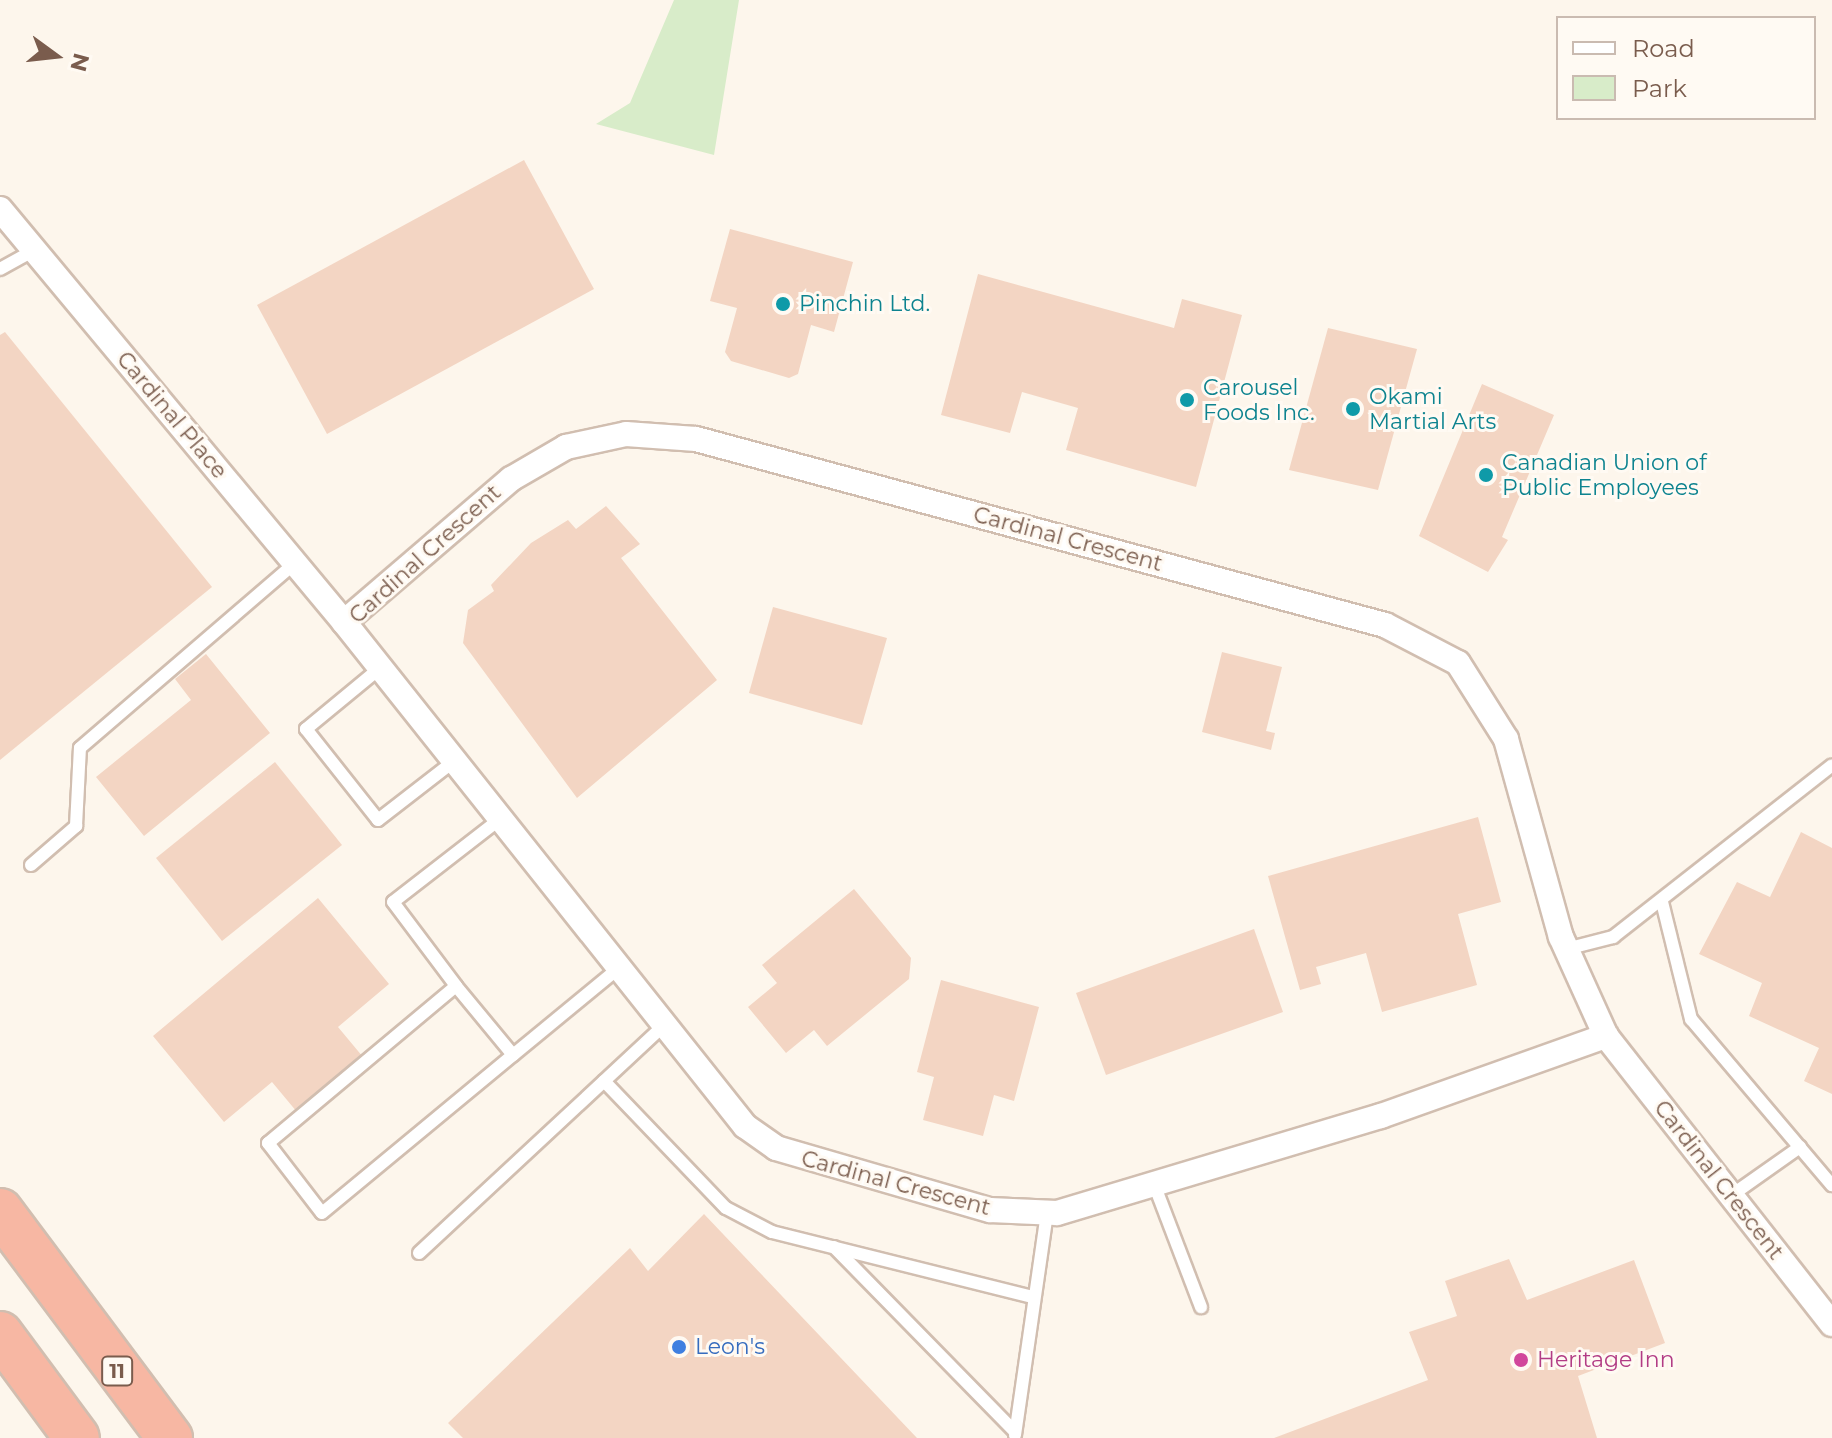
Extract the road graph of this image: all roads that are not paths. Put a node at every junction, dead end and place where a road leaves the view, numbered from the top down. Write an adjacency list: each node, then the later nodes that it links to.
1 (0, 209): 2 (street, Cardinal Place)
2 (34, 250): 3 (lane); 4 (street, Cardinal Place)
3 (0, 269)
4 (295, 563): 5 (street, Cardinal Place); 11 (lane)
5 (344, 622): 6 (street, Cardinal Crescent); 13 (street, Cardinal Crescent)
6 (380, 668): 7 (street, Cardinal Crescent); 7 (lane)
7 (454, 761): 10 (street, Cardinal Crescent)
8 (1827, 769): 9 (lane); 12 (lane)
9 (1832, 785)
10 (500, 819): 14 (street, Cardinal Crescent); 15 (lane)
11 (31, 865)
12 (1662, 902): 13 (lane); 20 (lane)
13 (1566, 949): 17 (street, Cardinal Crescent)
14 (619, 968): 16 (street, Cardinal Crescent); 18 (lane)
15 (456, 986): 18 (lane); 18 (lane)
16 (664, 1025): 19 (lane); 25 (street, Cardinal Crescent)
17 (1606, 1036): 21 (street, Cardinal Crescent); 23 (street, Cardinal Crescent)
18 (513, 1055)
19 (604, 1081): 26 (lane); 27 (lane)
20 (1800, 1147): 22 (lane); 23 (lane)
21 (1154, 1184): 25 (street, Cardinal Crescent); 29 (lane)
22 (1832, 1185)
23 (1729, 1197): 30 (street, Cardinal Crescent)
24 (0, 1211): 34 (highway, 11)
25 (1047, 1214): 28 (lane)
26 (834, 1247): 28 (lane); 32 (lane)
27 (419, 1253)
28 (1032, 1297): 32 (lane)
29 (1201, 1307)
30 (1832, 1324)
31 (0, 1334): 33 (highway)
32 (1014, 1434)
33 (77, 1438)
34 (170, 1438)

